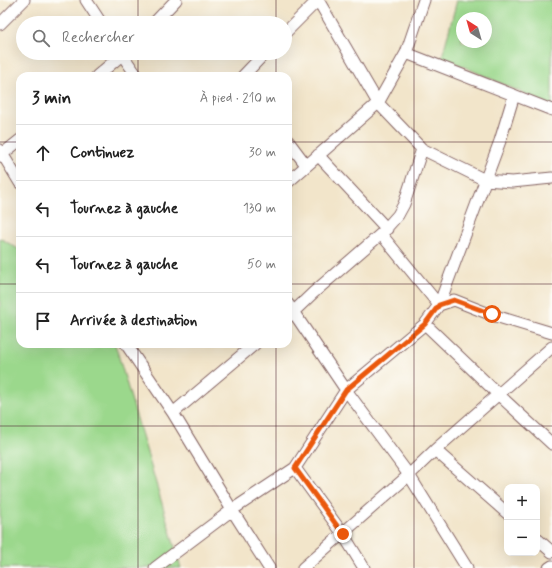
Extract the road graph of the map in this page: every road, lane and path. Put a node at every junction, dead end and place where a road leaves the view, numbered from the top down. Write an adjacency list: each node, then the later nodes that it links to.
1 (24, 0): 8 (street)
2 (86, 0): 6 (street)
3 (176, 0): 7 (street)
4 (318, 0): 9 (street); 18 (street)
5 (424, 0): 10 (street)
6 (96, 16)
7 (161, 16)
8 (0, 24)
9 (292, 26)
10 (406, 54): 17 (street); 18 (street)
11 (116, 60): 14 (street)
12 (127, 60): 15 (street)
13 (258, 60): 16 (street)
14 (102, 72)
15 (134, 72)
16 (247, 72)
17 (514, 95): 19 (street); 29 (street)
18 (378, 102): 22 (street); 24 (street)
19 (552, 110)
20 (16, 143): 23 (street)
21 (292, 146): 25 (street)
22 (422, 149): 29 (street); 30 (street)
23 (1, 153): 26 (street)
24 (318, 155): 25 (street); 30 (street)
25 (306, 165): 27 (street)
26 (16, 177)
27 (292, 178)
28 (552, 178): 29 (street)
29 (484, 180): 31 (street)
30 (384, 231): 31 (street); 32 (street)
31 (439, 305): 34 (street); 35 (street)
32 (292, 309)
33 (292, 314): 39 (street)
34 (425, 324): 39 (street); 40 (street)
35 (552, 333)
36 (552, 347): 40 (street)
37 (129, 348): 41 (street)
38 (251, 348): 41 (street)
39 (346, 390): 44 (street); 45 (street)
40 (498, 394): 42 (street); 43 (street)
41 (173, 413): 46 (street)
42 (552, 444)
43 (435, 450): 45 (street); 47 (street)
44 (295, 468): 46 (street); 48 (street)
45 (409, 475): 48 (street); 56 (street)
46 (232, 510): 52 (street); 53 (street)
47 (504, 510)
48 (343, 534): 54 (street); 55 (street)
49 (540, 542): 50 (street)
50 (552, 552)
51 (552, 566): 57 (street)
52 (156, 568)
53 (269, 568)
54 (303, 568)
55 (364, 568)
56 (467, 568)
57 (549, 568)

